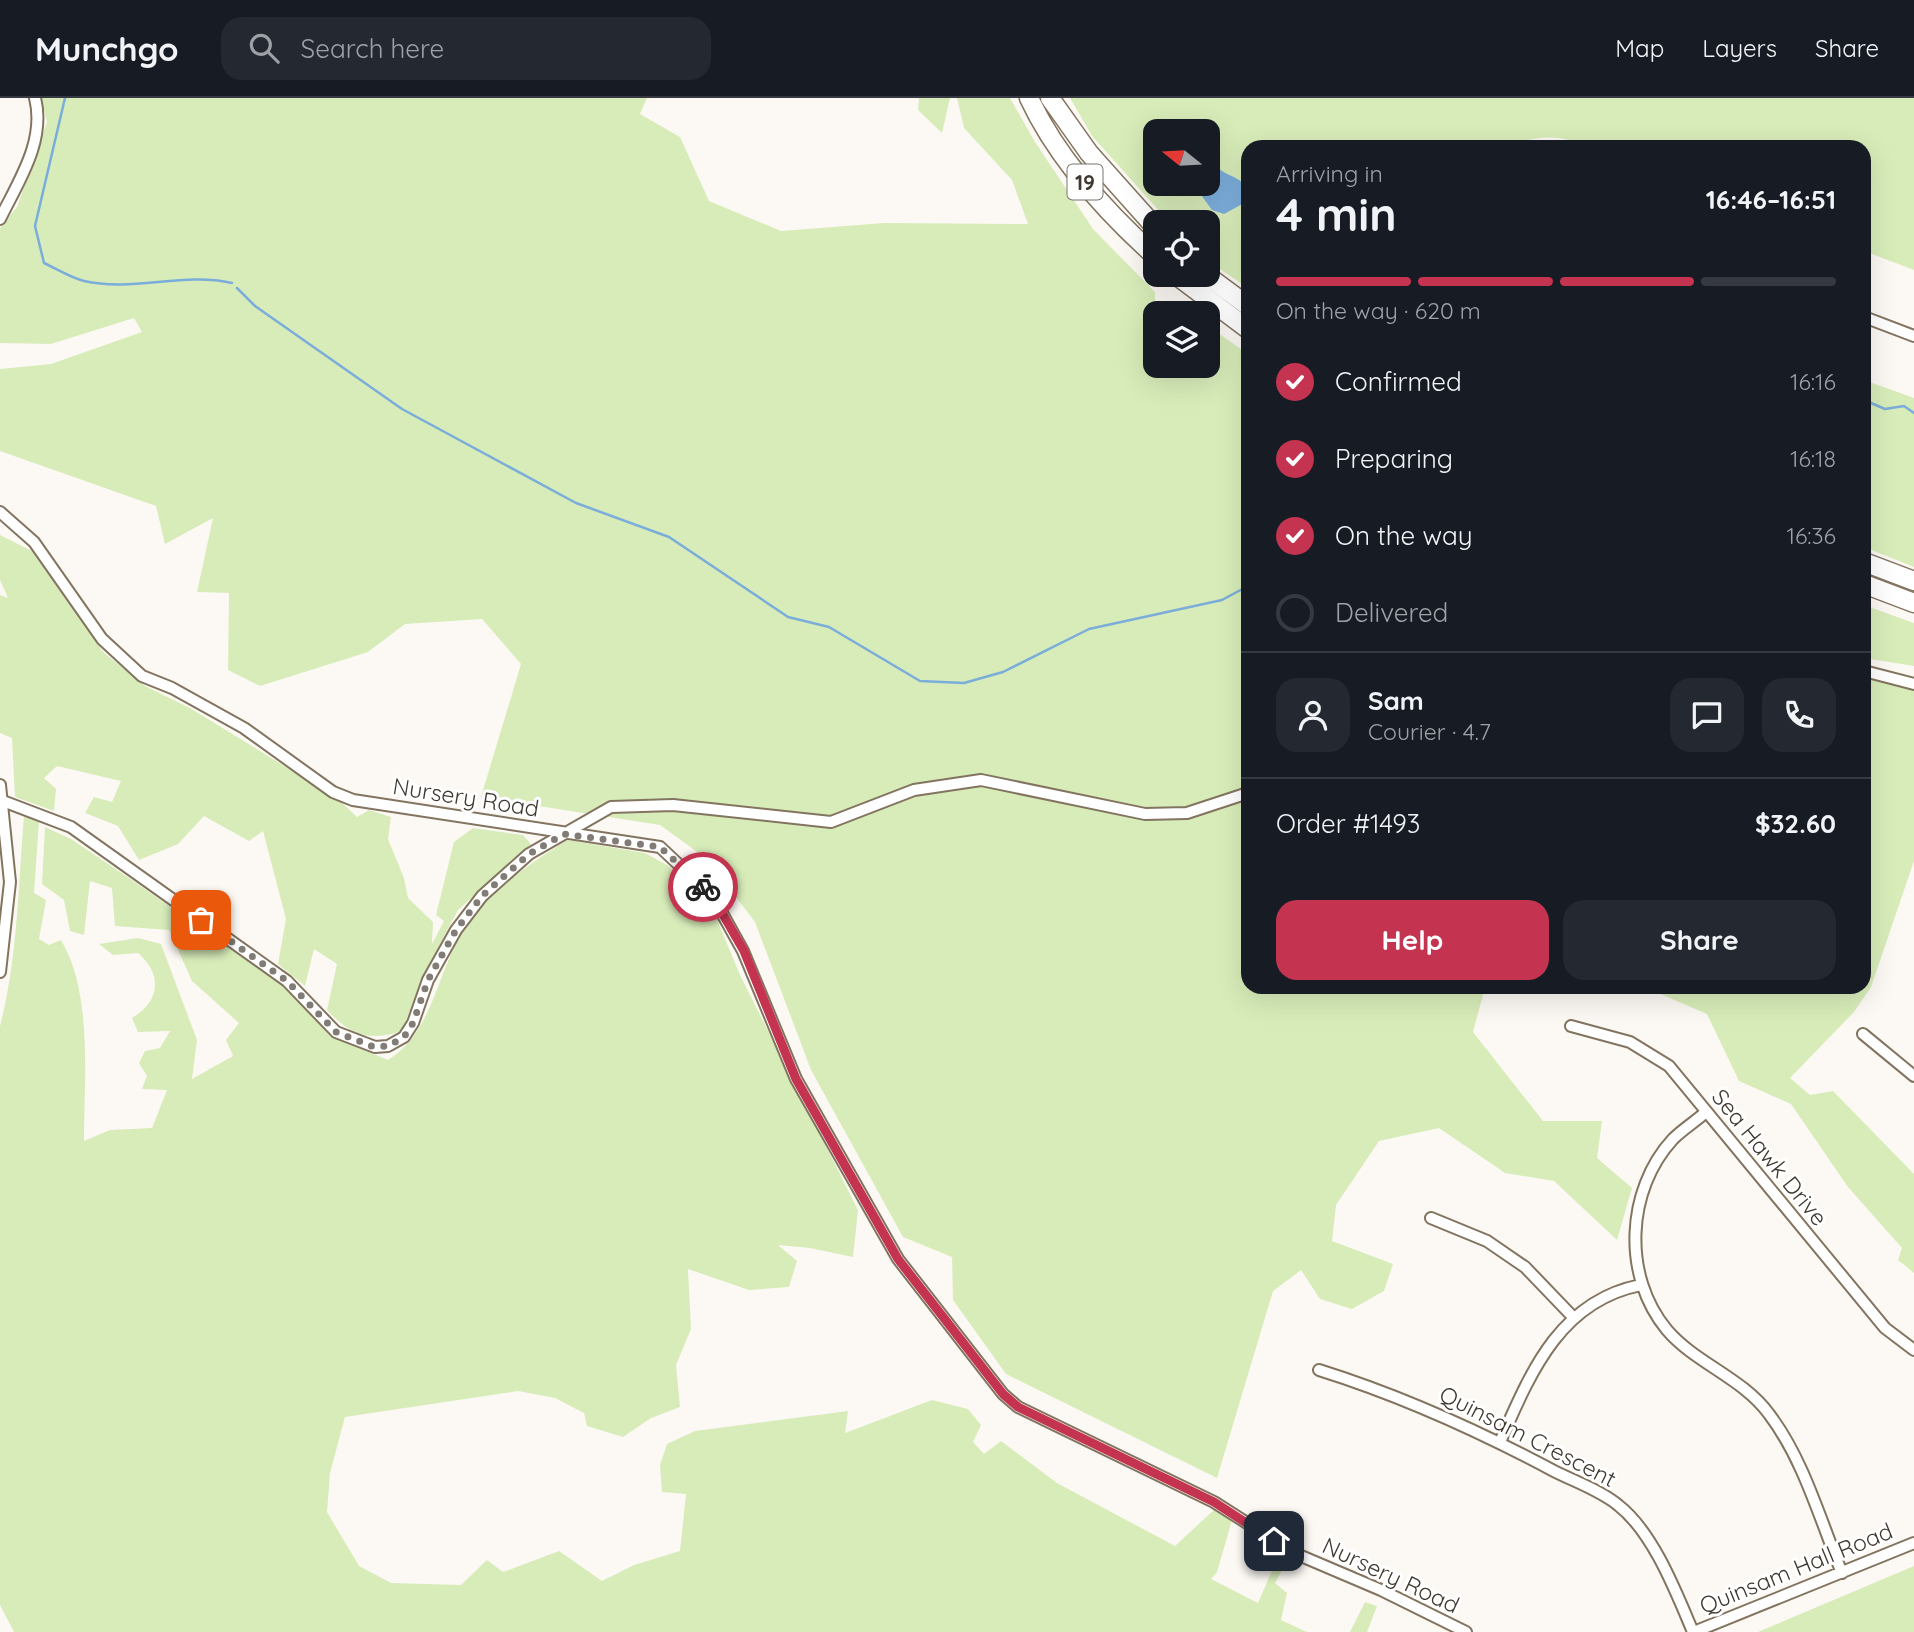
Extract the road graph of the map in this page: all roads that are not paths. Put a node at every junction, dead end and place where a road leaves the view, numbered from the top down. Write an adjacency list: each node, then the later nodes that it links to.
1 (35, 98): 5 (street)
2 (1029, 98): 6 (highway, 19)
3 (1051, 98): 4 (highway, 19)
4 (1143, 214)
5 (0, 219)
6 (1143, 245)
7 (1220, 285): 9 (highway)
8 (1192, 287): 11 (highway)
9 (1241, 301)
10 (1871, 320): 12 (street)
11 (1241, 324)
12 (1914, 336)
13 (0, 512): 23 (street, Nursery Road)
14 (1871, 565): 15 (highway)
15 (1914, 581)
16 (1871, 587): 17 (highway)
17 (1914, 603)
18 (1871, 673): 19 (street)
19 (1914, 684)
20 (0, 785): 22 (street)
21 (1241, 795): 23 (street)
22 (2, 801): 23 (street); 24 (street)
23 (564, 834): 37 (street, Nursery Road)
24 (0, 972)
25 (1571, 1026): 28 (street, Sea Hawk Drive)
26 (1863, 1034): 27 (street)
27 (1914, 1076)
28 (1706, 1112): 30 (street); 32 (street, Sea Hawk Drive)
29 (1431, 1218): 31 (street)
30 (1641, 1285): 31 (street); 36 (street)
31 (1573, 1317): 34 (street)
32 (1914, 1350)
33 (1318, 1370): 34 (street, Quinsam Crescent)
34 (1500, 1442): 38 (street, Quinsam Crescent)
35 (1914, 1543): 36 (street, Quinsam Hall Road)
36 (1842, 1573): 38 (street, Quinsam Hall Road)
37 (1466, 1632)
38 (1693, 1632)

